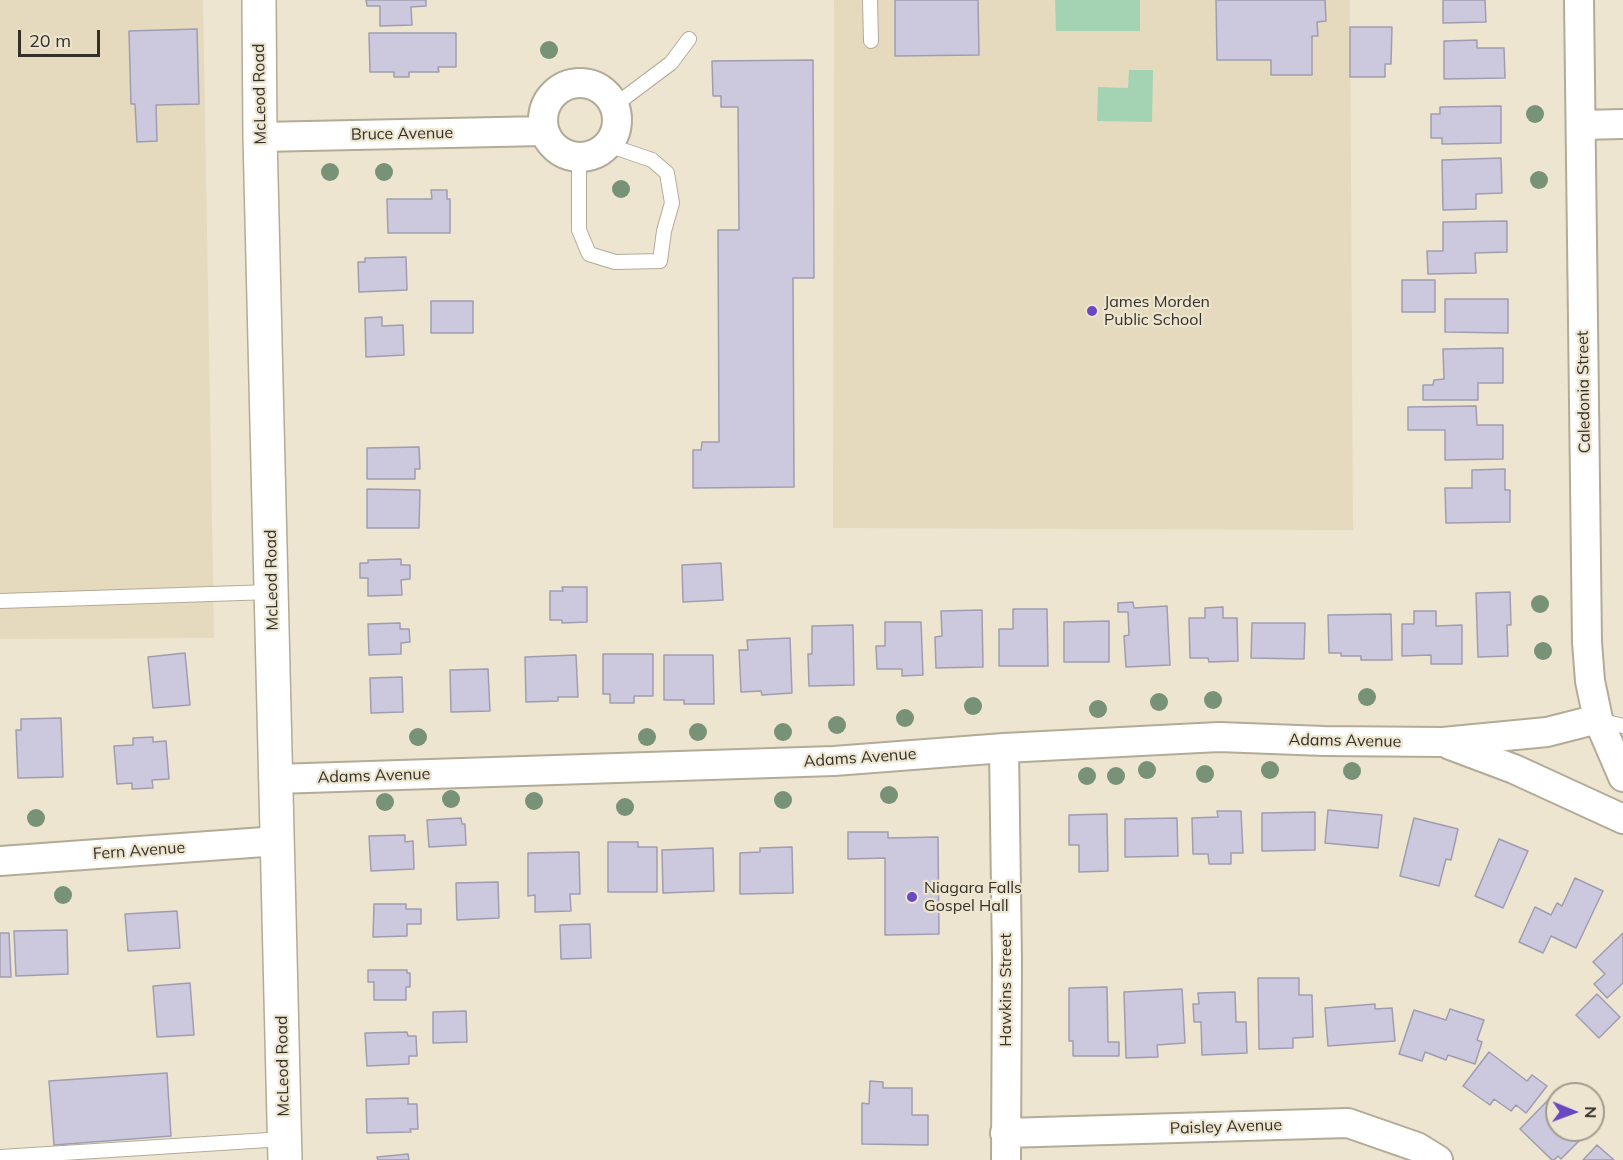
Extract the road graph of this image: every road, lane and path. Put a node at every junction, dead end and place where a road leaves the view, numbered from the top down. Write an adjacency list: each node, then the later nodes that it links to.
1 (259, 0): 10 (main road, McLeod Road)
2 (870, 0): 5 (lane)
3 (1579, 0): 8 (street, Caledonia Street)
4 (689, 39): 6 (lane)
5 (871, 42)
6 (615, 105): 9 (street); 11 (street)
7 (1623, 124): 8 (street)
8 (1581, 125): 15 (street, Caledonia Street)
9 (544, 131): 10 (street, Bruce Avenue); 12 (street)
10 (260, 137): 13 (main road, McLeod Road)
11 (608, 145): 12 (street); 12 (lane)
12 (579, 157)
13 (272, 592): 14 (lane); 19 (main road, McLeod Road)
14 (0, 601)
15 (1610, 723): 16 (street, Adams Avenue); 18 (street, Caledonia Street)
16 (1443, 742): 17 (street, Adams Avenue); 20 (street, Adams Avenue)
17 (1004, 748): 19 (street, Adams Avenue); 23 (street, Hawkins Street)
18 (1623, 777)
19 (276, 779): 21 (main road, McLeod Road)
20 (1623, 819)
21 (278, 842): 22 (street, Fern Avenue); 24 (main road, McLeod Road)
22 (0, 861)
23 (1006, 1147): 26 (street, Paisley Avenue)
24 (285, 1150): 25 (lane)
25 (0, 1157)
26 (1438, 1160)

